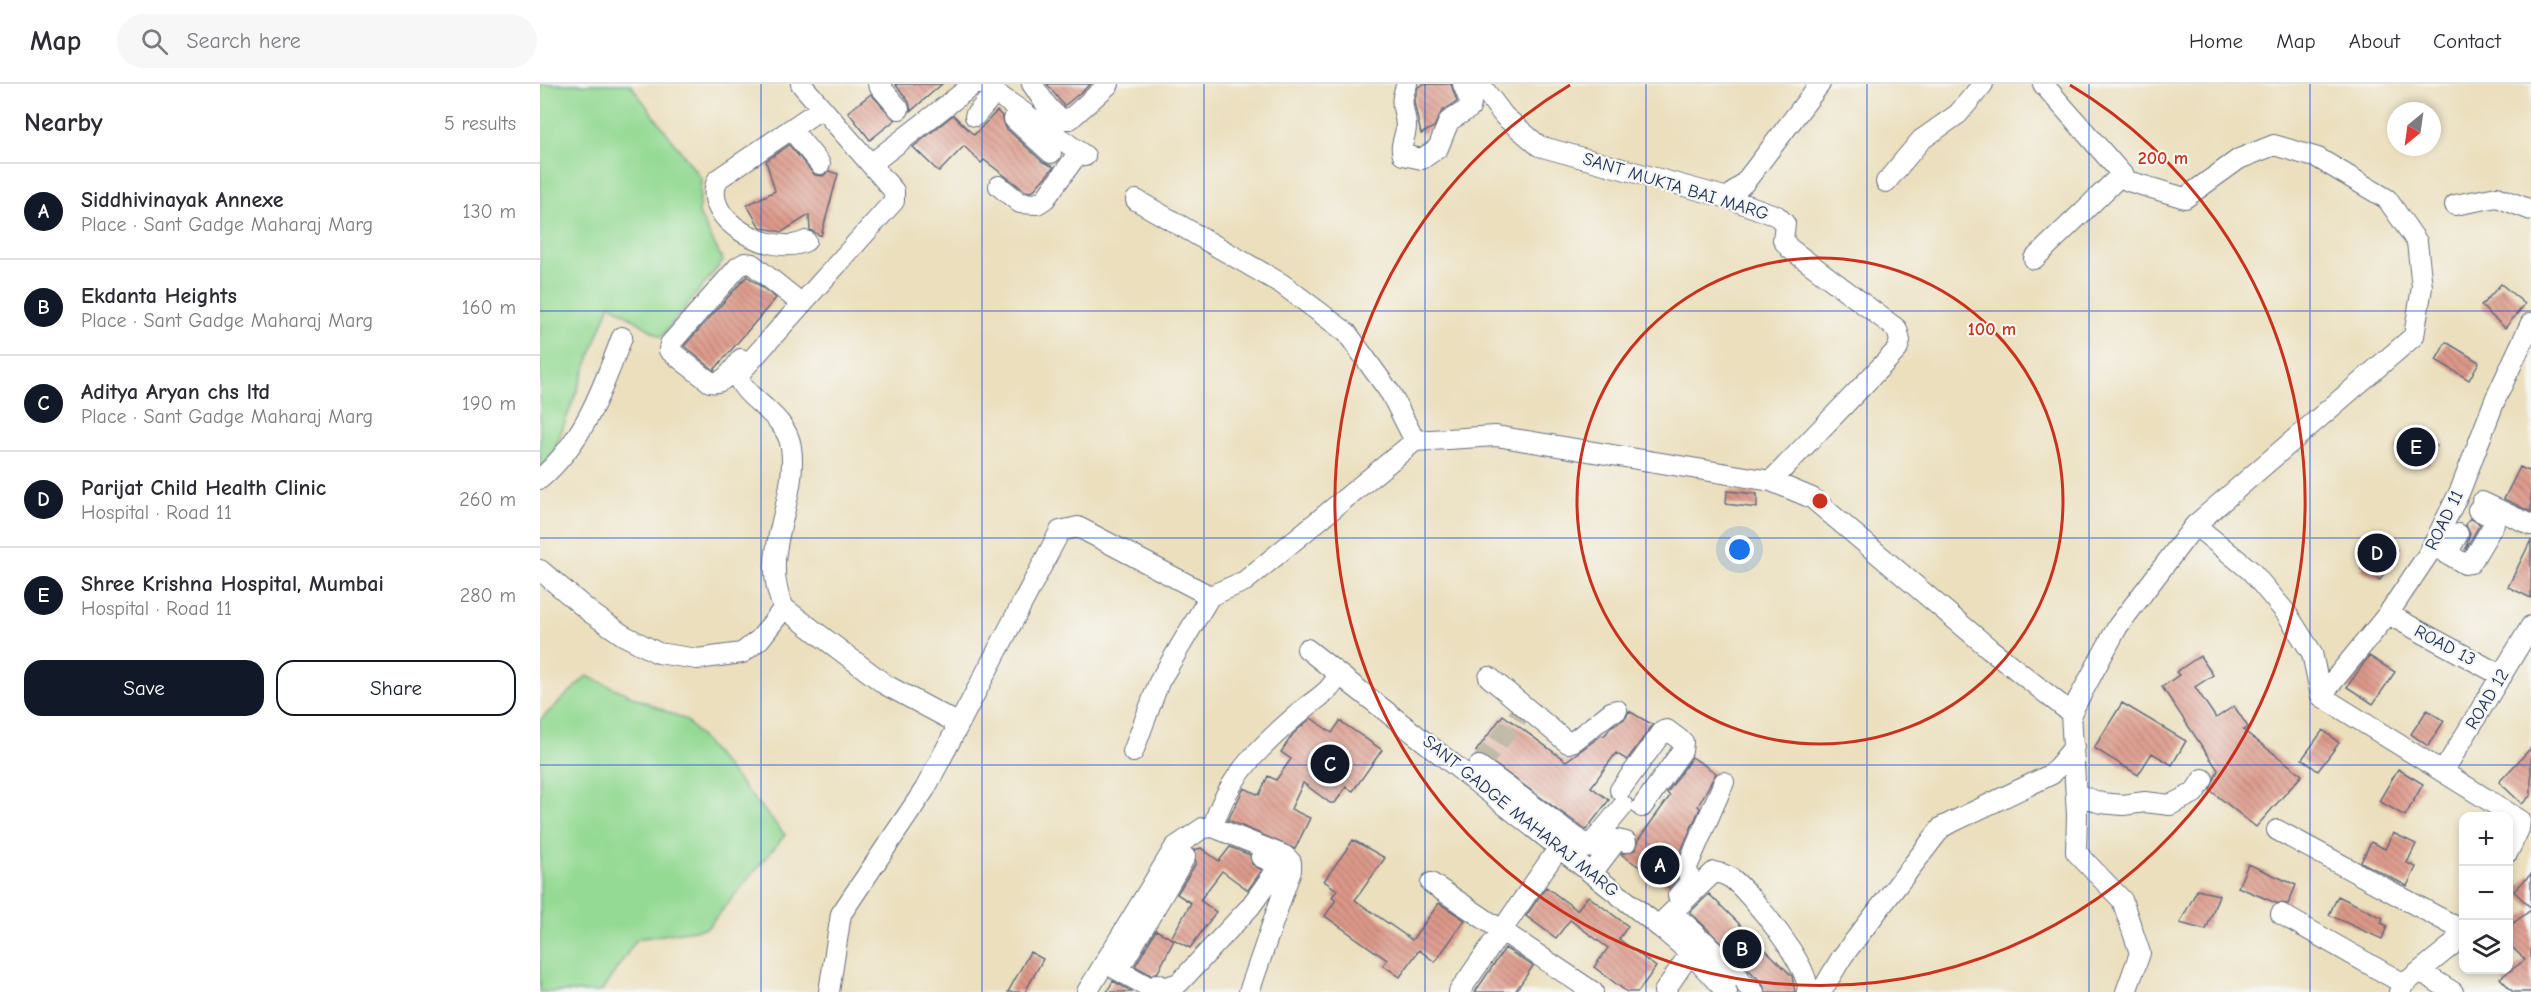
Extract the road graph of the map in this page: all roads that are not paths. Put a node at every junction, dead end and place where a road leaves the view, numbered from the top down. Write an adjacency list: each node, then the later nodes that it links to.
1 (801, 84): 13 (street)
2 (878, 84): 14 (street)
3 (974, 84): 20 (street)
4 (1032, 84): 5 (street)
5 (1109, 84)
6 (1407, 84): 7 (street)
7 (1463, 84)
8 (1480, 84): 24 (street, SANT MUKTA BAI MARG)
9 (1820, 84): 24 (street)
10 (1983, 84): 22 (street)
11 (2043, 84): 21 (street)
12 (989, 88): 15 (street); 16 (street)
13 (822, 108): 17 (street); 20 (street)
14 (899, 109)
15 (975, 116)
16 (1026, 124): 18 (street); 23 (street)
17 (791, 129): 19 (street); 28 (street)
18 (1051, 153)
19 (820, 164)
20 (871, 164): 30 (street)
21 (2122, 174): 29 (street); 38 (street)
22 (1886, 182)
23 (999, 186)
24 (1728, 198): 35 (street, SANT MUKTA BAI MARG)
25 (1137, 200): 33 (street)
26 (2455, 206): 27 (street)
27 (2531, 210)
28 (806, 241)
29 (2034, 259)
30 (798, 301): 30 (street); 44 (street)
31 (2531, 323): 36 (street, ROAD 11)
32 (622, 337): 34 (street)
33 (1415, 441): 35 (street); 43 (street)
34 (540, 479)
35 (1771, 481): 53 (street)
36 (2460, 491): 39 (street); 41 (street, ROAD 11)
37 (2478, 510): 41 (street)
38 (2195, 525): 51 (street); 53 (street)
39 (2531, 525)
40 (2458, 534): 41 (street)
41 (2440, 549): 45 (street, ROAD 11)
42 (540, 570): 44 (street)
43 (1210, 596): 54 (street); 56 (street)
44 (784, 608): 54 (street)
45 (2388, 614): 49 (street, ROAD 13); 51 (street, ROAD 11)
46 (2531, 626): 49 (street, ROAD 12)
47 (1307, 649): 48 (street, SANT GADGE MAHARAJ MARG)
48 (1339, 674): 58 (street, SANT GADGE MAHARAJ MARG); 65 (street)
49 (2502, 676): 57 (street, ROAD 12)
50 (1489, 677): 52 (street)
51 (2321, 696): 57 (street)
52 (1617, 710)
53 (2071, 713): 55 (street)
54 (959, 724): 84 (street)
55 (2074, 747): 61 (street); 91 (street)
56 (1132, 752)
57 (2443, 772): 63 (street)
58 (1471, 776): 69 (street, SANT GADGE MAHARAJ MARG); 70 (street)
59 (2203, 779): 61 (street)
60 (1724, 782): 74 (street)
61 (2076, 794): 92 (street)
62 (1631, 799): 70 (street)
63 (2507, 812)
64 (2513, 816): 68 (street)
65 (1213, 827): 71 (street); 86 (street)
66 (2277, 830): 75 (street)
67 (1626, 842): 70 (street)
68 (2513, 842)
69 (1560, 846): 70 (street, SANT GADGE MAHARAJ MARG); 76 (street)
70 (1588, 862): 74 (street, SANT GADGE MAHARAJ MARG)
71 (1161, 883): 79 (street); 82 (street)
72 (1431, 883): 76 (street)
73 (2281, 914): 83 (street)
74 (1658, 920): 78 (street, SANT GADGE MAHARAJ MARG); 90 (street)
75 (2459, 928)
76 (1501, 930): 87 (street); 88 (street)
77 (2459, 935): 80 (street)
78 (1697, 943): 81 (street, SANT GADGE MAHARAJ MARG); 89 (street)
79 (1115, 961): 82 (street); 85 (street)
80 (2421, 972): 83 (street); 93 (street)
81 (1742, 987)
82 (1158, 988)
83 (2402, 988)
84 (829, 992)
85 (1087, 992)
86 (1249, 992)
87 (1459, 992)
88 (1593, 992)
89 (1664, 992)
90 (1807, 992)
91 (1821, 992)
92 (2127, 992)
93 (2453, 992)

